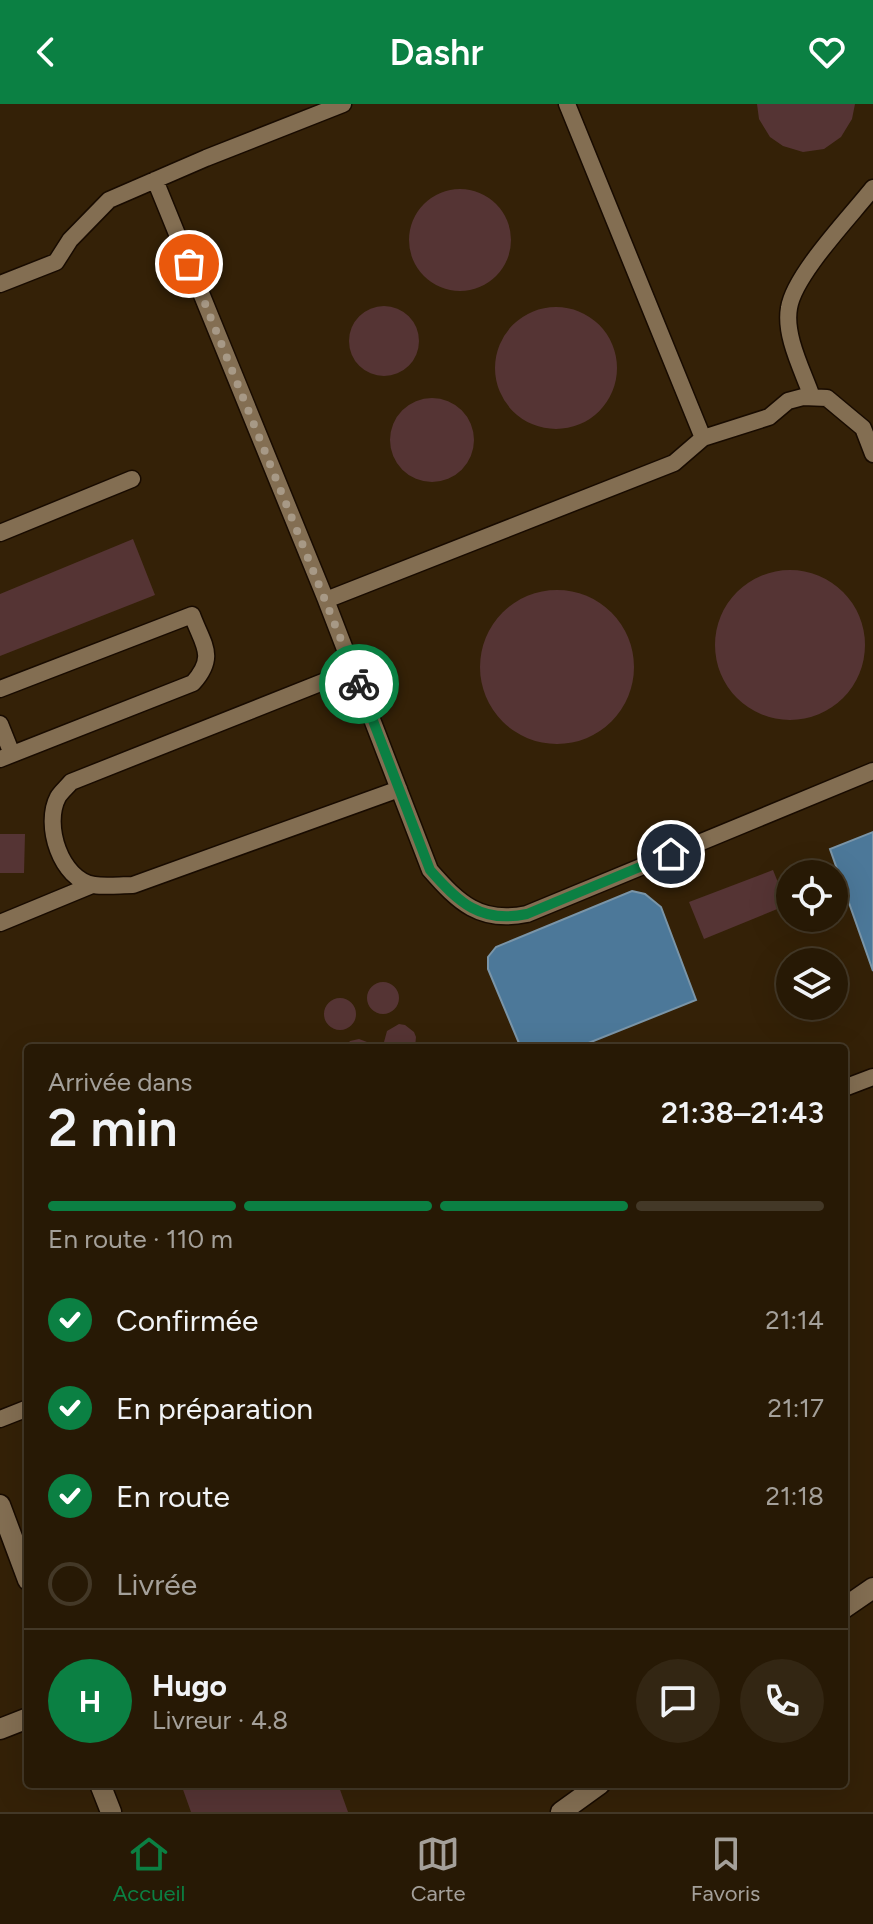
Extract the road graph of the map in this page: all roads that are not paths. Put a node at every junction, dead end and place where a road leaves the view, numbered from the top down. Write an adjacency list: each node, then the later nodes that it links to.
1 (343, 104): 3 (lane)
2 (567, 104): 8 (lane)
3 (155, 180): 5 (lane); 12 (lane)
4 (873, 188): 6 (lane)
5 (0, 284)
6 (812, 397): 7 (lane); 8 (lane)
7 (868, 430): 9 (lane)
8 (703, 438): 12 (lane)
9 (873, 454)
10 (132, 479): 11 (lane)
11 (0, 533)
12 (326, 600): 13 (lane)
13 (353, 670): 18 (lane); 19 (lane)
14 (0, 689): 16 (lane)
15 (0, 724): 16 (lane)
16 (6, 756)
17 (873, 771): 18 (lane)
18 (399, 789): 19 (lane)
19 (92, 885): 20 (lane)
20 (0, 923)
21 (873, 1077): 22 (lane)
22 (848, 1086)
23 (24, 1410): 24 (lane)
24 (0, 1419)
25 (0, 1505): 26 (street)
26 (24, 1569)
27 (873, 1588): 28 (street)
28 (848, 1605)
29 (24, 1720): 30 (street)
30 (0, 1729)
31 (102, 1788): 33 (street)
32 (594, 1788): 34 (street)
33 (111, 1812)
34 (561, 1812)

